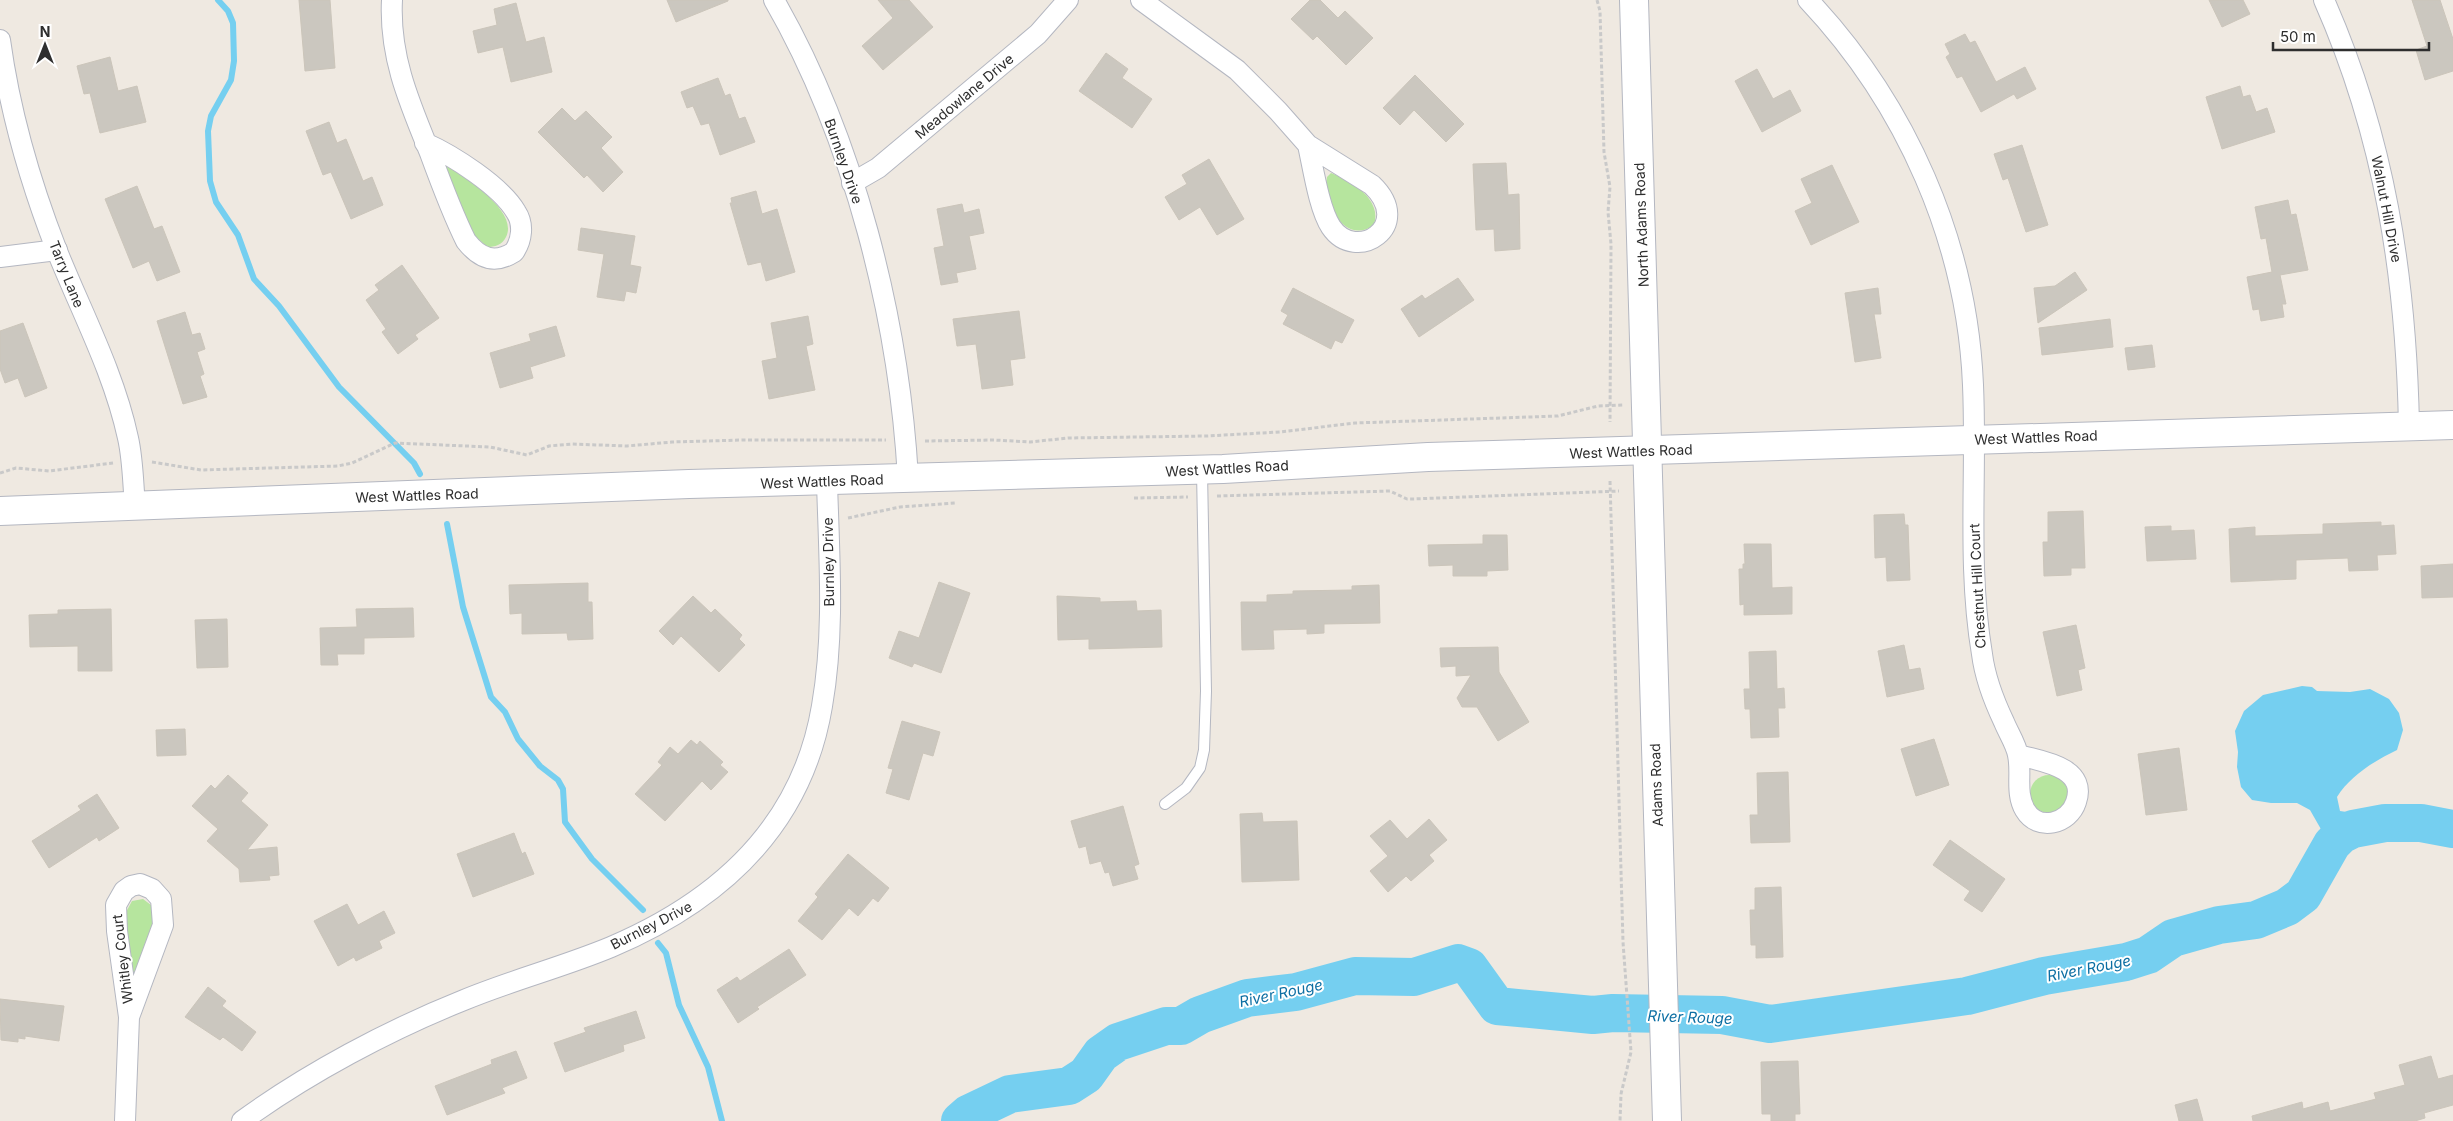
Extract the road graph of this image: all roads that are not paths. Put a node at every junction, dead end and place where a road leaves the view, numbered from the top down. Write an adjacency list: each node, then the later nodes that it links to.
1 (392, 0): 9 (street)
2 (774, 0): 11 (street, Burnley Drive)
3 (1068, 0): 11 (street, Meadowlane Drive)
4 (1141, 0): 10 (street)
5 (1634, 0): 17 (street, North Adams Road)
6 (1808, 0): 16 (street, Chestnut Hill Court)
7 (2324, 0): 15 (street, Walnut Hill Drive)
8 (0, 40): 12 (street, Tarry Lane)
9 (425, 143): 9 (street)
10 (1308, 145): 10 (street)
11 (852, 183): 18 (street, Burnley Drive)
12 (56, 250): 13 (street); 21 (street, Tarry Lane)
13 (0, 257)
14 (2453, 425): 15 (street, West Wattles Road)
15 (2409, 426): 16 (street, West Wattles Road)
16 (1973, 440): 17 (street, West Wattles Road); 23 (street, Chestnut Hill Court)
17 (1648, 450): 20 (street, West Wattles Road); 28 (street, Adams Road)
18 (908, 478): 19 (street, West Wattles Road); 20 (street, West Wattles Road)
19 (827, 482): 21 (street, West Wattles Road); 27 (street, Burnley Drive)
20 (1202, 483): 24 (lane)
21 (135, 506): 22 (street, West Wattles Road)
22 (0, 511)
23 (2018, 755)
24 (1165, 804)
25 (130, 1017): 25 (street, Whitley Court); 26 (street, Whitley Court)
26 (125, 1121)
27 (242, 1121)
28 (1667, 1121)

